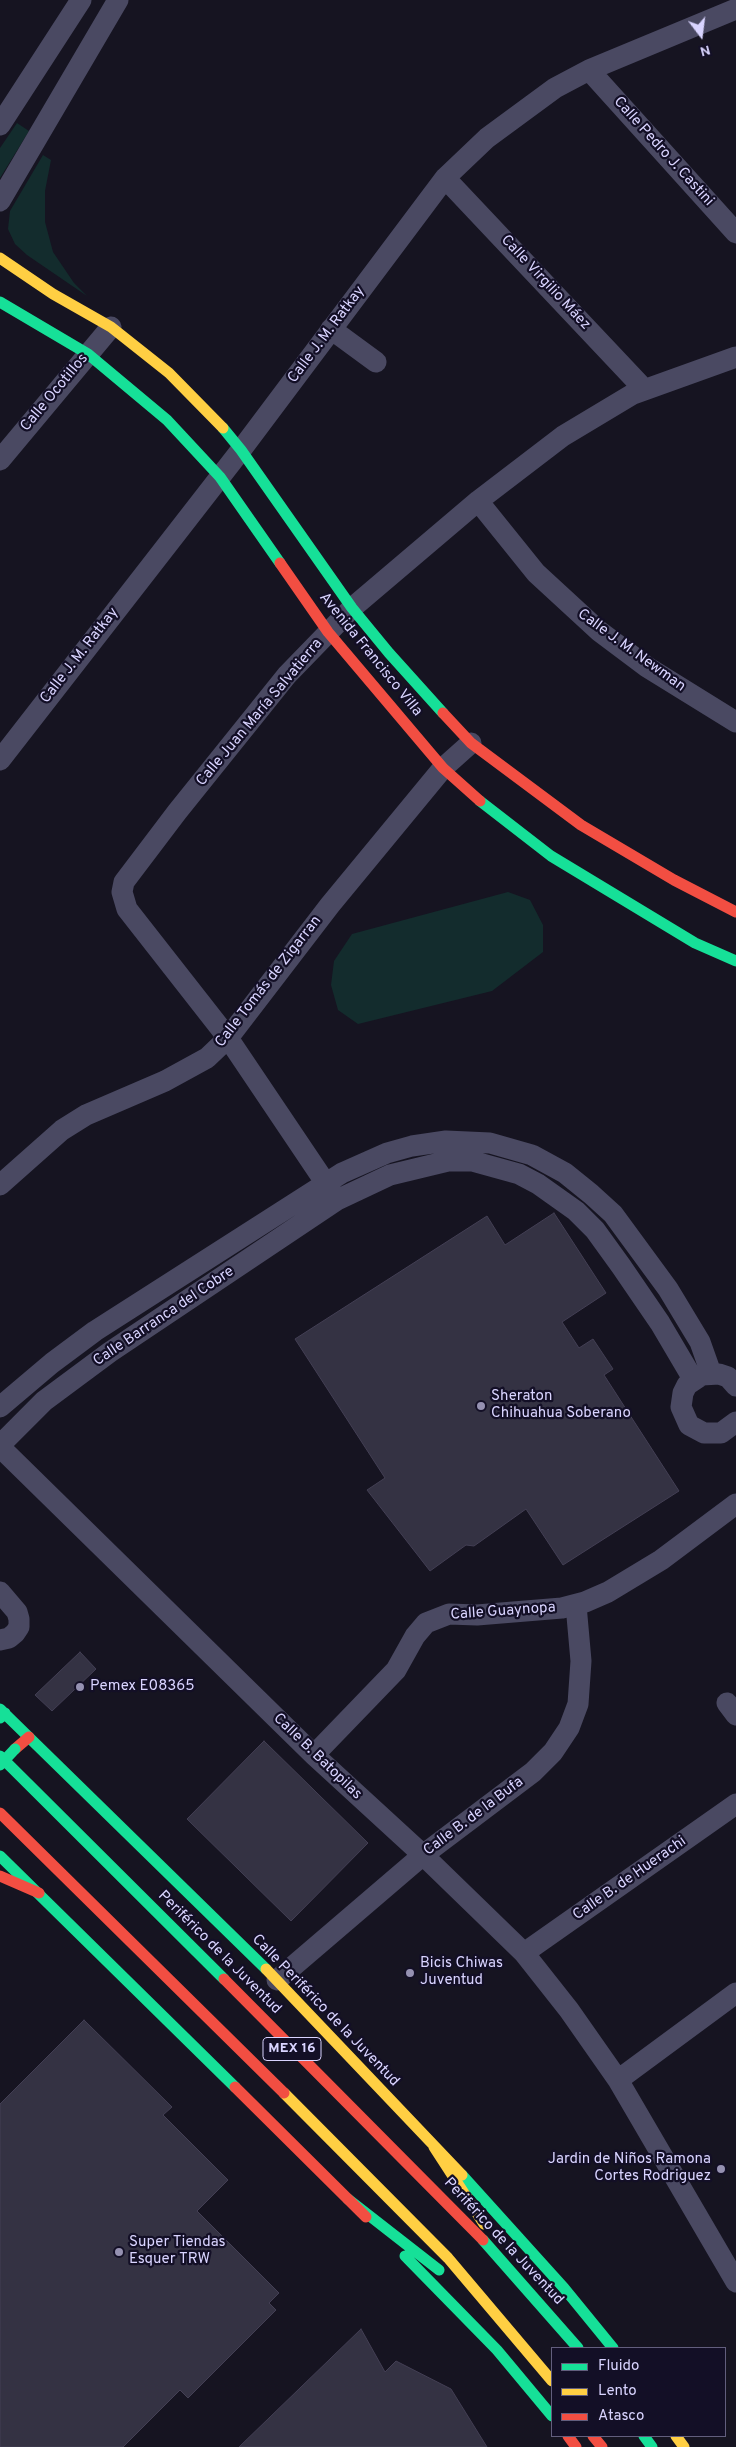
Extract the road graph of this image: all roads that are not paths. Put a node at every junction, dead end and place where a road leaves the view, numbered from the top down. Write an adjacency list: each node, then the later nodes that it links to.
1 (82, 0): 5 (street)
2 (118, 0): 7 (street)
3 (736, 9): 4 (street, Calle J. M. Ratkay)
4 (589, 70): 6 (street, Calle J. M. Ratkay); 8 (street, Calle Pedro J. Castini)
5 (0, 126)
6 (445, 178): 12 (street, Calle J. M. Ratkay); 16 (street, Calle Virgilio Máez)
7 (0, 201)
8 (736, 233)
9 (0, 258): 11 (main road, Avenida Francisco Villa)
10 (0, 302): 13 (main road, Avenida Francisco Villa)
11 (110, 327): 13 (street, Calle Ocotillos); 17 (main road, Avenida Francisco Villa)
12 (331, 329): 15 (street); 17 (street, Calle J. M. Ratkay)
13 (88, 354): 18 (street, Calle Ocotillos); 19 (main road, Avenida Francisco Villa)
14 (736, 357): 16 (street, Calle Juan María Salvatierra)
15 (376, 362)
16 (644, 389): 20 (street, Calle Juan María Salvatierra)
17 (241, 450): 19 (street, Calle J. M. Ratkay); 21 (main road, Avenida Francisco Villa)
18 (0, 460)
19 (220, 477): 22 (main road, Avenida Francisco Villa); 25 (street, Calle J. M. Ratkay)
20 (478, 501): 21 (street, Calle Juan María Salvatierra); 23 (street, Calle J. M. Newman)
21 (352, 608): 22 (street, Calle Juan María Salvatierra); 24 (main road, Avenida Francisco Villa)
22 (328, 632): 26 (main road, Avenida Francisco Villa); 29 (street, Calle Juan María Salvatierra)
23 (736, 722)
24 (472, 743): 26 (street, Calle Tomás de Zigarran); 27 (main road, Avenida Francisco Villa)
25 (0, 760)
26 (443, 768): 28 (main road, Avenida Francisco Villa); 29 (street, Calle Tomás de Zigarran)
27 (736, 912)
28 (736, 961)
29 (228, 1038): 30 (street, Calle Tomás de Zigarran); 31 (street, Calle Juan María Salvatierra)
30 (0, 1186)
31 (331, 1191): 32 (street, Calle Barranca del Cobre); 33 (street, Calle Barranca del Cobre); 34 (street)
32 (95, 1331): 33 (street); 36 (street, Calle Barranca del Cobre)
33 (110, 1352): 38 (street, Calle Barranca del Cobre)
34 (702, 1376): 35 (street); 37 (street)
35 (736, 1386)
36 (0, 1407)
37 (736, 1422)
38 (0, 1446): 45 (street, Calle B. Batopilas)
39 (736, 1504): 41 (street, Calle Guaynopa)
40 (0, 1592): 42 (street)
41 (576, 1605): 45 (street, Calle Guaynopa); 50 (street, Calle B. de la Bufa)
42 (0, 1640)
43 (2, 1714): 44 (main road, Calle Periférico de la Juventud)
44 (29, 1737): 47 (main road, bridge); 55 (main road, Calle Periférico de la Juventud)
45 (314, 1755): 50 (street, Calle B. Batopilas)
46 (0, 1756): 61 (main road, Periférico de la Juventud / MEX 16)
47 (0, 1765)
48 (736, 1804): 54 (street, Calle B. de Huerachi)
49 (0, 1813): 63 (main road, MEX 16)
50 (423, 1855): 54 (street, Calle B. Batopilas); 55 (street, Calle B. de la Bufa)
51 (0, 1856): 53 (main road)
52 (0, 1876): 53 (main road)
53 (39, 1893): 59 (main road)
54 (524, 1953): 57 (street, Calle B. Batopilas)
55 (277, 1980): 58 (main road, Calle Periférico de la Juventud)
56 (736, 1993): 57 (street)
57 (618, 2080): 60 (street, Calle B. Batopilas)
58 (434, 2147): 61 (main road); 65 (main road, Calle Periférico de la Juventud)
59 (348, 2199): 63 (main road); 67 (main road)
60 (728, 2253): 62 (street, Calle B. Batopilas)
61 (520, 2280): 64 (main road, Periférico de la Juventud / MEX 16)
62 (736, 2282)
63 (499, 2316): 66 (main road, MEX 16)
64 (577, 2347)
65 (612, 2347)
66 (551, 2380)
67 (551, 2415)
68 (594, 2437): 69 (main road)
69 (602, 2447)

